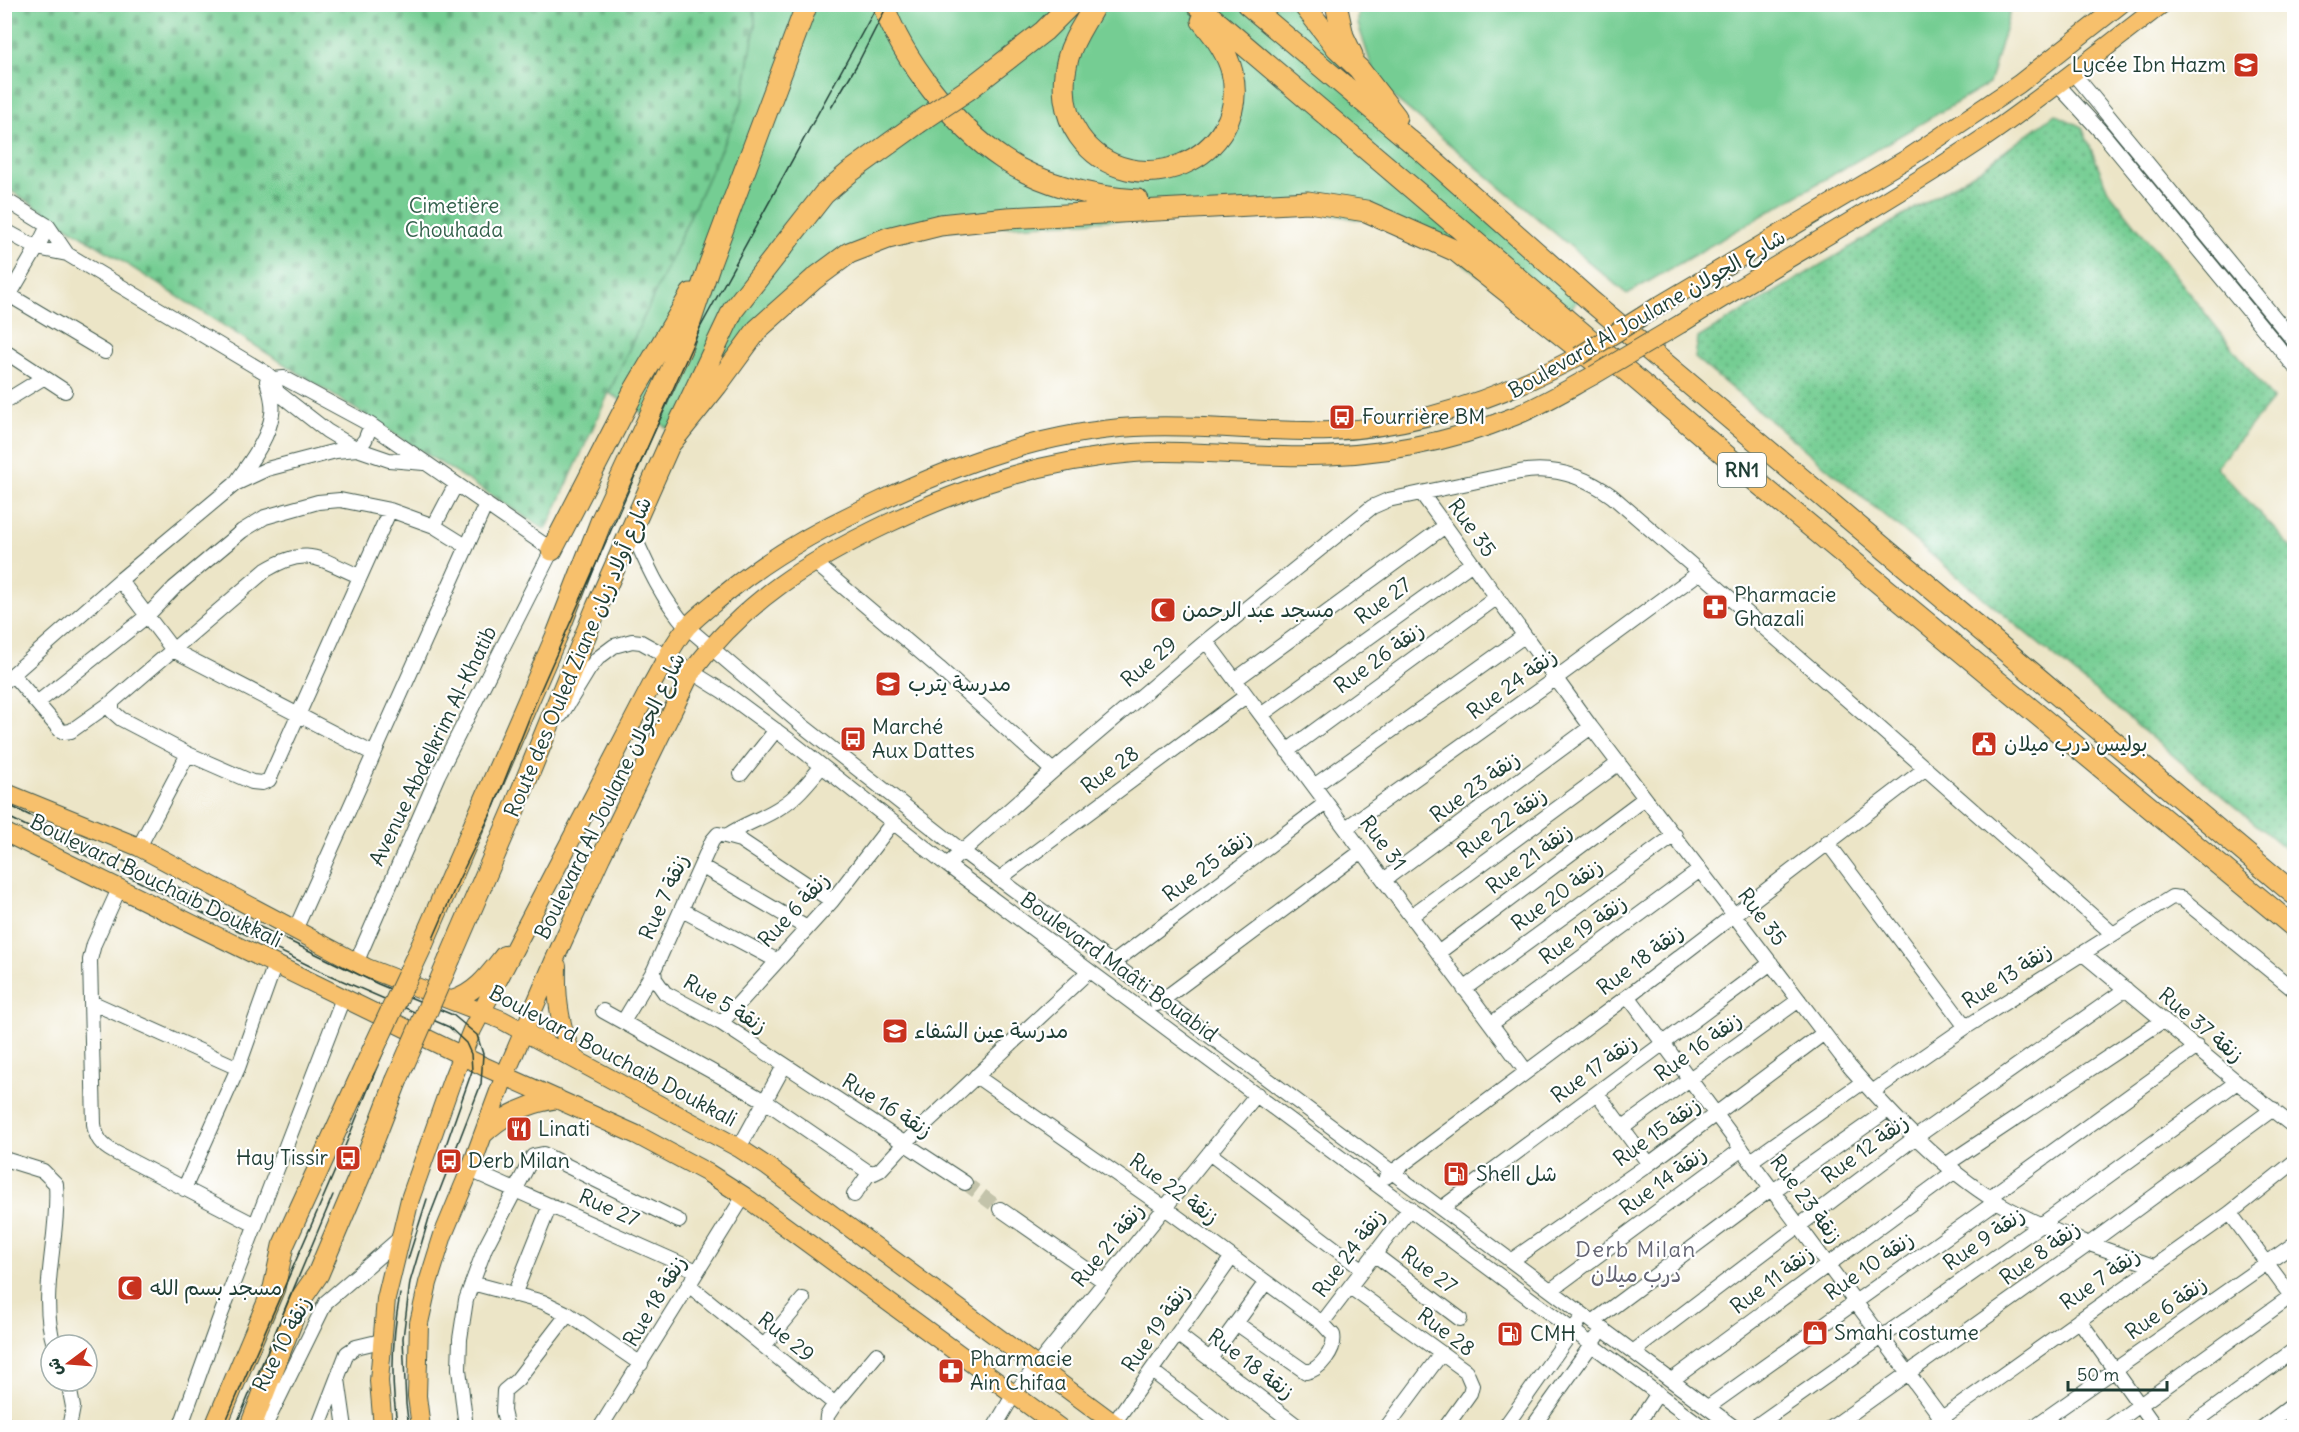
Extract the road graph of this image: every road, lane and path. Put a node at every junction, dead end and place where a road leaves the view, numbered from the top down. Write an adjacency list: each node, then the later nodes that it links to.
1 (791, 4): 15 (highway)
2 (807, 4): 15 (highway, Route des Ouled Ziane شارع أولاد زيان)
3 (883, 4): 19 (highway)
4 (1071, 4): 36 (highway, Route des Ouled Ziane شارع أولاد زيان, bridge)
5 (1095, 4): 6 (highway)
6 (1188, 4)
7 (1196, 4): 40 (highway, RN1)
8 (1247, 4): 17 (highway, RN1)
9 (1303, 4): 13 (highway)
10 (1336, 4): 13 (highway)
11 (2121, 4): 35 (main road, Boulevard Al Joulane شارع الجولان, bridge)
12 (2162, 4): 14 (main road, Boulevard Al Joulane شارع الجولان)
13 (1359, 69): 17 (highway)
14 (2073, 73): 16 (main road, Boulevard Al Joulane شارع الجولان); 26 (street)
15 (780, 81): 24 (highway, Route des Ouled Ziane شارع أولاد زيان)
16 (2058, 85): 29 (street); 38 (main road, Boulevard Al Joulane شارع الجولان, bridge)
17 (1422, 151): 103 (highway, RN1)
18 (4, 199): 20 (street)
19 (1224, 206): 36 (highway); 40 (highway)
20 (48, 226): 22 (street); 23 (street)
21 (4, 230): 22 (street)
22 (38, 248): 23 (street); 25 (street)
23 (67, 254): 30 (street)
24 (709, 266): 50 (highway); 254 (highway, Route des Ouled Ziane شارع أولاد زيان, bridge)
25 (6, 297): 28 (street)
26 (2295, 341)
27 (4, 351): 31 (street)
28 (105, 352)
29 (2295, 366)
30 (269, 376): 34 (street); 37 (street); 41 (street)
31 (43, 378): 32 (street); 33 (street)
32 (65, 391)
33 (4, 402)
34 (371, 425): 37 (street); 39 (street)
35 (1097, 431): 38 (main road); 58 (main road, Boulevard Al Joulane شارع الجولان)
36 (669, 445): 48 (highway, Route des Ouled Ziane شارع أولاد زيان)
37 (357, 449): 39 (street); 41 (street)
38 (1100, 456): 51 (main road, Boulevard Al Joulane شارع الجولان)
39 (425, 463): 42 (street)
40 (1757, 482): 109 (highway, RN1)
41 (235, 484): 55 (street)
42 (456, 484): 44 (street); 46 (street)
43 (1422, 494): 47 (street, Rue 35); 53 (street, Rue 29); 60 (street, Rue 29)
44 (486, 504): 49 (street); 50 (street)
45 (390, 510): 46 (street); 54 (street); 57 (street)
46 (434, 526): 49 (street)
47 (1445, 526): 52 (street, Rue 35); 67 (street)
48 (631, 530): 58 (street, Boulevard Maâti Bouabid); 78 (highway, Route des Ouled Ziane شارع أولاد زيان)
49 (466, 546): 77 (street)
50 (552, 550): 117 (street, Avenue Abdelkrim Al-Khatib)
51 (814, 562): 61 (main road, Boulevard Al Joulane شارع الجولان); 82 (street)
52 (1472, 564): 56 (street, Rue 35); 72 (street, Rue 27)
53 (1700, 572): 66 (street, Rue 24 زنقة); 81 (street, Rue 29)
54 (359, 576): 62 (street); 71 (street)
55 (120, 579): 57 (street); 65 (street)
56 (1496, 598): 59 (street, Rue 35); 75 (street, Rue 26 زنقة)
57 (147, 616): 62 (street); 70 (street)
58 (687, 627): 61 (street, Boulevard Maâti Bouabid); 63 (main road, Boulevard Al Joulane شارع الجولان)
59 (1524, 636): 66 (street, Rue 35); 84 (street)
60 (1206, 641): 67 (street, Rue 31); 82 (street, Rue 29)
61 (710, 647): 64 (main road, Boulevard Al Joulane شارع الجولان); 95 (street, Boulevard Maâti Bouabid)
62 (173, 650): 69 (street); 71 (street)
63 (668, 657): 64 (street, Boulevard Maâti Bouabid); 78 (street, Boulevard Maâti Bouabid); 108 (main road, Boulevard Al Joulane شارع الجولان)
64 (691, 673): 74 (street, Boulevard Maâti Bouabid); 113 (main road, Boulevard Al Joulane شارع الجولان)
65 (9, 678): 70 (street)
66 (1556, 678): 73 (street, Rue 35); 89 (street, Rue 24 زنقة)
67 (1235, 680): 68 (street, Rue 31)
68 (1246, 696): 72 (street, Rue 31); 100 (street, Rue 28)
69 (112, 702): 70 (street); 76 (street)
70 (37, 703)
71 (297, 713): 76 (street); 77 (street)
72 (1261, 715): 75 (street, Rue 31)
73 (1591, 727): 79 (street, Rue 35); 101 (street, Rue 23 زنقة)
74 (776, 730): 80 (street, Boulevard Maâti Bouabid); 83 (street)
75 (1287, 751): 84 (street, Rue 31)
76 (188, 754): 94 (street)
77 (374, 754): 111 (street)
78 (535, 758): 255 (highway, Route des Ouled Ziane شارع أولاد زيان, bridge)
79 (1618, 763): 86 (street, Rue 35); 107 (street, Rue 22 زنقة)
80 (822, 766): 88 (street, Boulevard Maâti Bouabid); 91 (street)
81 (1926, 768): 93 (street, Rue 18 زنقة); 112 (street, Rue 29)
82 (1053, 771): 95 (street, Rue 29)
83 (741, 774)
84 (1314, 786): 87 (street, Rue 31)
85 (5, 792): 94 (main road, Boulevard Bouchaib Doukkali)
86 (1645, 798): 92 (street, Rue 35); 114 (street, Rue 21 زنقة)
87 (1326, 803): 89 (street, Rue 31); 118 (street, Rue 25 زنقة)
88 (893, 822): 97 (street, Boulevard Maâti Bouabid); 104 (street, Rue 6 زنقة)
89 (1346, 828): 96 (street, Rue 31)
90 (4, 832): 102 (main road, Boulevard Bouchaib Doukkali)
91 (728, 835): 98 (street, Rue 7 زنقة); 104 (street)
92 (1675, 835): 99 (street, Rue 35); 123 (street, Rue 20 زنقة)
93 (1827, 842): 106 (street, Rue 18 زنقة); 139 (street)
94 (139, 848): 111 (main road, Boulevard Bouchaib Doukkali)
95 (962, 851): 97 (street, Rue 29); 100 (street, Boulevard Maâti Bouabid)
96 (1362, 851): 101 (street, Rue 31); 129 (street)
97 (947, 865): 122 (street, Boulevard Maâti Bouabid)
98 (701, 866): 105 (street, Rue 7 زنقة); 110 (street)
99 (1700, 870): 106 (street, Rue 35); 138 (street, Rue 19 زنقة)
100 (999, 879): 118 (street, Boulevard Maâti Bouabid)
101 (1384, 880): 107 (street, Rue 31)
102 (120, 890): 120 (main road, Boulevard Bouchaib Doukkali); 131 (street)
103 (2295, 894)
104 (832, 901): 110 (street, Rue 6 زنقة)
105 (682, 910): 116 (street); 121 (street, Rue 7 زنقة)
106 (1734, 914): 119 (street, Rue 35); 126 (street, Rue 18 زنقة)
107 (1412, 916): 114 (street, Rue 31)
108 (528, 925): 128 (main road); 132 (main road, Boulevard Al Joulane شارع الجولان)
109 (2295, 927)
110 (807, 928): 116 (street, Rue 6 زنقة)
111 (295, 930): 117 (main road, Boulevard Bouchaib Doukkali)
112 (2113, 934): 115 (street, Rue 13 زنقة); 125 (street, Rue 13 زنقة)
113 (558, 952): 140 (main road, Boulevard Al Joulane شارع الجولان); 145 (main road)
114 (1438, 953): 123 (street, Rue 31)
115 (2082, 953): 124 (street, Rue 37 زنقة); 139 (street, Rue 13 زنقة)
116 (776, 960): 137 (street, Rue 6 زنقة)
117 (356, 963): 128 (main road, Boulevard Bouchaib Doukkali)
118 (1113, 963): 129 (street, Boulevard Maâti Bouabid)
119 (1771, 963): 130 (street, Rue 35); 142 (street, Rue 17 زنقة)
120 (275, 964): 127 (main road, Boulevard Bouchaib Doukkali); 147 (street)
121 (654, 970): 136 (street, Rue 7 زنقة); 137 (street, Rue 5 زنقة)
122 (1089, 971): 134 (street, Boulevard Maâti Bouabid); 150 (street)
123 (1464, 989): 138 (street, Rue 31)
124 (2126, 989): 135 (street, Rue 37 زنقة); 164 (street, Rue 12 زنقة)
125 (2295, 990)
126 (1628, 996): 142 (street, Rue 23 زنقة); 148 (street, Rue 18 زنقة)
127 (343, 998): 144 (main road, Boulevard Bouchaib Doukkali); 193 (street)
128 (452, 1000): 132 (main road, Boulevard Bouchaib Doukkali)
129 (1163, 1000): 134 (street); 176 (street, Boulevard Maâti Bouabid)
130 (1799, 1000): 141 (street, Rue 35); 151 (street, Rue 16 زنقة)
131 (91, 1002): 147 (street); 179 (street)
132 (482, 1011): 140 (main road, Boulevard Bouchaib Doukkali); 144 (main road, Boulevard Al Joulane شارع الجولان)
133 (603, 1011): 136 (street)
134 (1146, 1012): 155 (street, Boulevard Maâti Bouabid)
135 (2164, 1020): 143 (street, Rue 37 زنقة); 173 (street, Rue 11 زنقة)
136 (623, 1022): 157 (street)
137 (721, 1023): 146 (street, Rue 5 زنقة)
138 (1491, 1024): 148 (street, Rue 31)
139 (1966, 1027): 153 (street, Rue 13 زنقة)
140 (524, 1031): 145 (main road, Boulevard Bouchaib Doukkali); 149 (main road, Boulevard Al Joulane شارع الجولان)
141 (1824, 1033): 153 (street, Rue 35); 160 (street, Rue 15 زنقة)
142 (1664, 1044): 151 (street, Rue 23 زنقة); 154 (street, Rue 17 زنقة)
143 (2197, 1047): 152 (street, Rue 37 زنقة); 184 (street, Rue 10 زنقة)
144 (462, 1055): 149 (main road, Boulevard Bouchaib Doukkali); 195 (main road, Boulevard Al Joulane شارع الجولان)
145 (574, 1059): 166 (main road, Boulevard Bouchaib Doukkali)
146 (784, 1066): 157 (street); 165 (street, Rue 16 زنقة)
147 (237, 1068): 179 (street)
148 (1526, 1071): 176 (street, Rue 18 زنقة)
149 (505, 1075): 156 (main road, Boulevard Bouchaib Doukkali); 163 (main road, Boulevard Al Joulane شارع الجولان)
150 (976, 1076): 165 (street); 186 (street, Rue 22 زنقة)
151 (1690, 1078): 160 (street, Rue 23 زنقة); 162 (street, Rue 16 زنقة)
152 (2237, 1082): 158 (street, Rue 37 زنقة); 192 (street, Rue 9 زنقة)
153 (1868, 1087): 159 (street, Rue 35); 170 (street)
154 (1596, 1093): 162 (street); 188 (street, Rue 17 زنقة)
155 (1257, 1094): 168 (street, Rue 21 زنقة); 178 (street, Boulevard Maâti Bouabid)
156 (558, 1099): 163 (main road); 183 (main road, Boulevard Bouchaib Doukkali)
157 (765, 1101): 166 (street); 175 (street)
158 (2272, 1109): 161 (street, Rue 37 زنقة); 196 (street, Rue 8 زنقة)
159 (1888, 1110): 164 (street, Rue 35); 181 (street)
160 (1716, 1114): 167 (street, Rue 23 زنقة); 172 (street, Rue 15 زنقة)
161 (2295, 1126)
162 (1622, 1128): 172 (street)
163 (483, 1135): 174 (main road, Boulevard Al Joulane شارع الجولان)
164 (1916, 1137): 173 (street, Rue 35); 194 (street, Rue 12 زنقة)
165 (906, 1142): 175 (street); 177 (street, Rue 16 زنقة)
166 (739, 1148): 235 (main road, Boulevard Bouchaib Doukkali)
167 (1742, 1149): 170 (street, Rue 23 زنقة); 211 (street, Rue 14 زنقة)
168 (1209, 1153): 186 (street, Rue 21 زنقة); 204 (street)
169 (4, 1159): 223 (street)
170 (1751, 1161): 181 (street, Rue 23 زنقة)
171 (2295, 1162): 190 (street, Rue 7 زنقة)
172 (1649, 1164): 200 (street, Rue 15 زنقة)
173 (1951, 1168): 184 (street, Rue 35); 201 (street, Rue 11 زنقة)
174 (470, 1170): 180 (street, Rue 27); 260 (main road, Boulevard Al Joulane شارع الجولان)
175 (870, 1172): 182 (street)
176 (1393, 1172): 178 (street, Rue 18 زنقة); 188 (street, Boulevard Maâti Bouabid)
177 (965, 1183)
178 (1377, 1184): 187 (street, Boulevard Maâti Bouabid)
179 (184, 1189): 193 (street)
180 (516, 1189): 185 (street, Rue 27); 191 (street); 208 (street)
181 (1772, 1190): 194 (street, Rue 23 زنقة); 219 (street)
182 (854, 1195)
183 (744, 1196): 205 (street, Rue 18 زنقة); 243 (main road, Boulevard Bouchaib Doukkali)
184 (1993, 1199): 192 (street, Rue 35); 215 (street, Rue 10 زنقة)
185 (550, 1205): 205 (street, Rue 27); 212 (street)
186 (1165, 1208): 199 (street, Rue 22 زنقة); 206 (street, Rue 21 زنقة)
187 (1410, 1208): 198 (street, Rue 24 زنقة); 222 (street, Boulevard Maâti Bouabid)
188 (1442, 1208): 200 (street, Boulevard Maâti Bouabid)
189 (1000, 1209): 206 (street)
190 (2230, 1213): 202 (street); 203 (street, Rue 7 زنقة)
191 (679, 1221)
192 (2042, 1224): 196 (street, Rue 35); 225 (street, Rue 9 زنقة)
193 (255, 1225): 253 (street)
194 (1798, 1225): 201 (street, Rue 23 زنقة); 230 (street, Rue 12 زنقة)
195 (400, 1238): 226 (main road, Boulevard Al Joulane شارع الجولان); 256 (street, Rue 10 زنقة)
196 (2089, 1244): 203 (street, Rue 35); 238 (street, Rue 8 زنقة)
197 (2295, 1244): 202 (street, Rue 6 زنقة)
198 (1374, 1254): 204 (street, Rue 24 زنقة); 217 (street, Rue 27)
199 (1232, 1257): 207 (street, Rue 22 زنقة); 224 (street, Rue 19 زنقة)
200 (1512, 1260): 211 (street, Boulevard Maâti Bouabid)
201 (1828, 1264): 215 (street, Rue 23 زنقة); 240 (street, Rue 11 زنقة)
202 (2267, 1264): 213 (street); 236 (street, Rue 6 زنقة)
203 (2154, 1266): 218 (street, Rue 7 زنقة)
204 (1362, 1269): 210 (street, Rue 24 زنقة)
205 (697, 1271): 209 (street, Rue 18 زنقة)
206 (1105, 1282): 235 (street, Rue 21 زنقة)
207 (1266, 1282): 220 (street); 221 (street, Rue 22 زنقة)
208 (472, 1283): 212 (street); 261 (street)
209 (690, 1286): 228 (street, Rue 29); 234 (street, Rue 18 زنقة)
210 (1350, 1287): 221 (street, Rue 24 زنقة); 232 (street, Rue 28)
211 (1551, 1290): 219 (street, Boulevard Maâti Bouabid)
212 (514, 1295): 216 (street)
213 (2294, 1297): 246 (street)
214 (803, 1299): 228 (street)
215 (1855, 1301): 225 (street, Rue 23 زنقة); 247 (street, Rue 10 زنقة)
216 (568, 1314): 234 (street); 262 (street)
217 (1460, 1319)
218 (2079, 1320): 236 (street); 248 (street, Rue 7 زنقة)
219 (1594, 1321): 222 (street); 227 (street); 230 (street, Boulevard Maâti Bouabid)
220 (1236, 1323): 221 (street); 233 (street)
221 (1322, 1323)
222 (1573, 1330): 227 (street, Boulevard Maâti Bouabid); 271 (street)
223 (51, 1333)
224 (1177, 1334): 233 (street, Rue 18 زنقة); 237 (street, Rue 19 زنقة)
225 (1882, 1337): 238 (street, Rue 23 زنقة); 276 (street, Rue 9 زنقة)
226 (381, 1341): 239 (street); 259 (main road, Boulevard Al Joulane شارع الجولان)
227 (1592, 1344): 242 (street, Boulevard Maâti Bouabid); 272 (street)
228 (764, 1346): 244 (street, Rue 29)
229 (2295, 1350): 282 (street)
230 (1634, 1351): 240 (street, Boulevard Maâti Bouabid)
231 (877, 1354): 244 (street)
232 (1441, 1354): 269 (street); 270 (street, Rue 28)
233 (1210, 1359): 268 (street, Rue 18 زنقة)
234 (641, 1364): 263 (street, Rue 18 زنقة)
235 (1037, 1365): 243 (street, Rue 21 زنقة); 250 (main road, Boulevard Bouchaib Doukkali)
236 (2114, 1370): 246 (street); 279 (street, Rue 6 زنقة)
237 (1152, 1371): 250 (street, Rue 19 زنقة); 267 (street)
238 (1908, 1373): 248 (street, Rue 23 زنقة); 277 (street, Rue 8 زنقة)
239 (338, 1377): 257 (street); 258 (street)
240 (1672, 1380): 247 (street, Boulevard Maâti Bouabid)
241 (70, 1393): 252 (street)
242 (1658, 1393): 273 (street); 274 (street, Boulevard Maâti Bouabid)
243 (1014, 1394): 265 (street, Rue 21 زنقة); 266 (main road, Boulevard Bouchaib Doukkali)
244 (835, 1404): 264 (street)
245 (2295, 1404): 283 (street)
246 (2140, 1405): 280 (street); 281 (street)
247 (1708, 1407): 275 (street, Boulevard Maâti Bouabid)
248 (1945, 1422): 278 (street, Rue 7 زنقة)
249 (4, 1423): 251 (street)
250 (1117, 1425)
251 (6, 1428)
252 (69, 1428)
253 (180, 1428)
254 (215, 1428)
255 (250, 1428)
256 (264, 1428)
257 (318, 1428)
258 (345, 1428)
259 (383, 1428)
260 (421, 1428)
261 (466, 1428)
262 (507, 1428)
263 (600, 1428)
264 (826, 1428)
265 (994, 1428)
266 (1060, 1428)
267 (1226, 1428)
268 (1300, 1428)
269 (1386, 1428)
270 (1445, 1428)
271 (1504, 1428)
272 (1532, 1428)
273 (1635, 1428)
274 (1704, 1428)
275 (1735, 1428)
276 (1753, 1428)
277 (1831, 1428)
278 (1928, 1428)
279 (2032, 1428)
280 (2108, 1428)
281 (2156, 1428)
282 (2187, 1428)
283 (2262, 1428)

